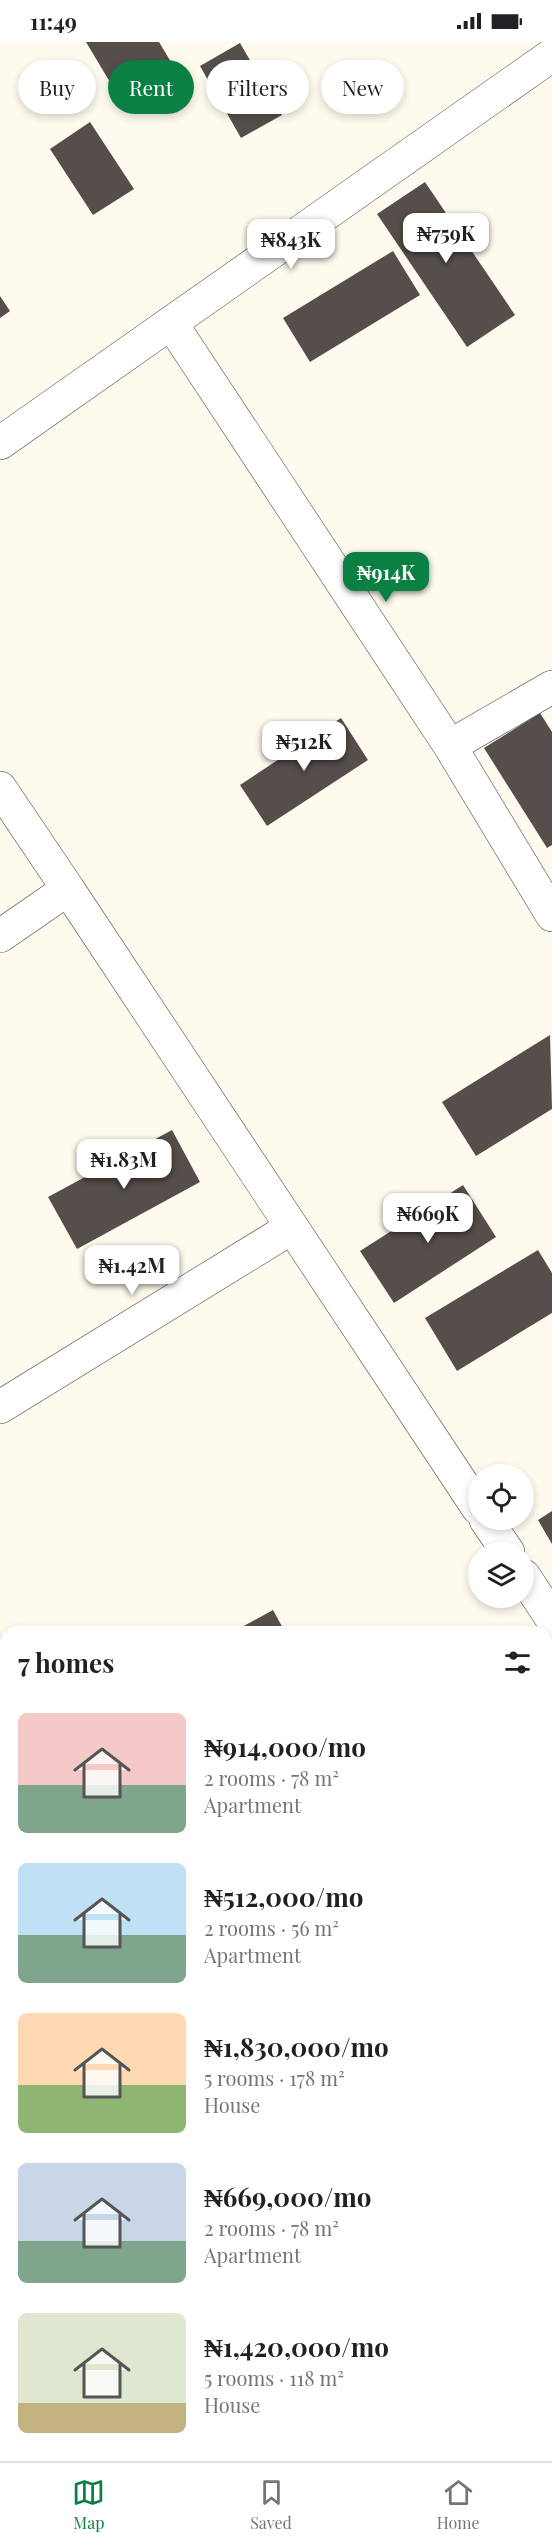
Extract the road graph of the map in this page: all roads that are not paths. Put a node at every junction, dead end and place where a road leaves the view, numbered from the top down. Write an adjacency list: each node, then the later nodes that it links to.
1 (552, 55): 2 (street)
2 (171, 323): 3 (street); 5 (street)
3 (0, 443)
4 (552, 687): 5 (street)
5 (450, 746): 8 (street)
6 (0, 788): 7 (street)
7 (69, 888): 9 (street); 10 (street)
8 (552, 915)
9 (0, 936)
10 (291, 1228): 11 (street); 12 (street)
11 (0, 1407)
12 (468, 1493)
13 (534, 1591): 14 (street)
14 (552, 1618)

